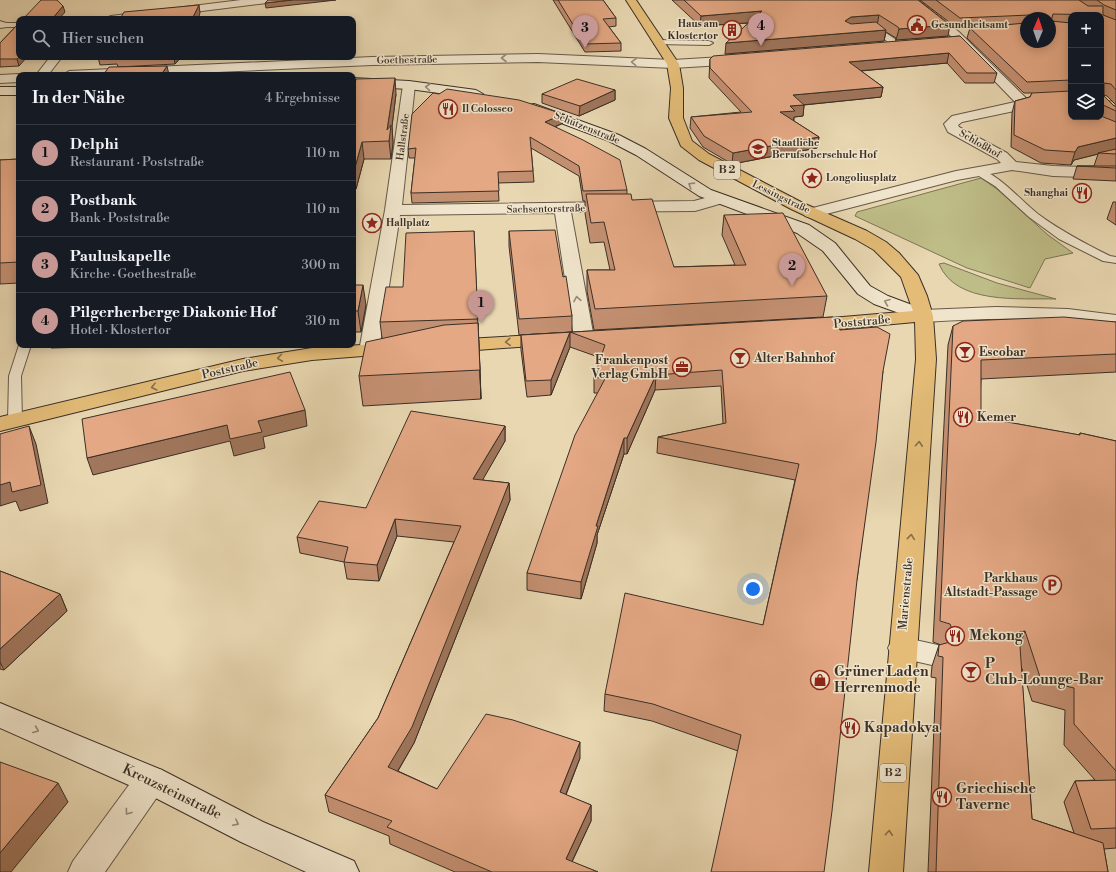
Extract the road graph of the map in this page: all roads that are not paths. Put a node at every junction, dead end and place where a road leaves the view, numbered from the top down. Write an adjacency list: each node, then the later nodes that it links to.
1 (267, 0): 4 (street)
2 (631, 0): 8 (main road, Lessingstraße / B 2)
3 (911, 0): 25 (street)
4 (136, 16)
5 (1, 24): 6 (lane)
6 (16, 25)
7 (863, 30): 10 (lane)
8 (658, 42): 9 (lane); 13 (main road, Lessingstraße / B 2)
9 (709, 43)
10 (892, 45)
11 (752, 59): 13 (street, Goethestraße)
12 (54, 60): 14 (street)
13 (673, 64): 15 (street, Goethestraße, one-way to 15); 36 (main road, Lessingstraße / B 2)
14 (44, 72)
15 (128, 72)
16 (16, 78): 17 (street)
17 (0, 79)
18 (356, 82): 19 (street)
19 (409, 85): 22 (street, one-way to 19); 35 (street, Hallstraße)
20 (16, 90): 21 (street)
21 (0, 91)
22 (486, 96)
23 (1104, 96): 24 (street)
24 (1116, 96)
25 (1020, 99): 26 (street); 29 (street, Schloßhof)
26 (1035, 99)
27 (520, 104): 33 (street, Schützenstraße, one-way to 27)
28 (1102, 159): 31 (street)
29 (1012, 166): 30 (street); 31 (street)
30 (977, 171): 36 (street); 37 (lane)
31 (1053, 171): 32 (street)
32 (1116, 173)
33 (720, 199): 34 (street, Sachsentorstraße); 38 (street, Schützenstraße, one-way to 33)
34 (562, 209): 35 (street, Sachsentorstraße); 41 (street, one-way to 34)
35 (394, 210): 45 (street)
36 (811, 212): 38 (main road, Lessingstraße / B 2)
37 (1116, 260)
38 (924, 316): 39 (street, Poststraße); 40 (main road, Poststraße); 47 (main road, Marienstraße / B 2, one-way to 38)
39 (1116, 321)
40 (789, 327)
41 (592, 337): 42 (main road, one-way to 42)
42 (432, 347)
43 (24, 348): 46 (lane)
44 (408, 348): 45 (main road, Poststraße)
45 (369, 351): 46 (main road, Poststraße, one-way to 46)
46 (8, 422)
47 (902, 648): 48 (street); 53 (main road, Marienstraße / B 2, one-way to 47)
48 (932, 654)
49 (0, 715): 50 (street, Kreuzsteinstraße, one-way to 50)
50 (151, 780): 51 (street, one-way to 51); 52 (street, Kreuzsteinstraße, one-way to 52)
51 (85, 872)
52 (342, 872)
53 (886, 872)

